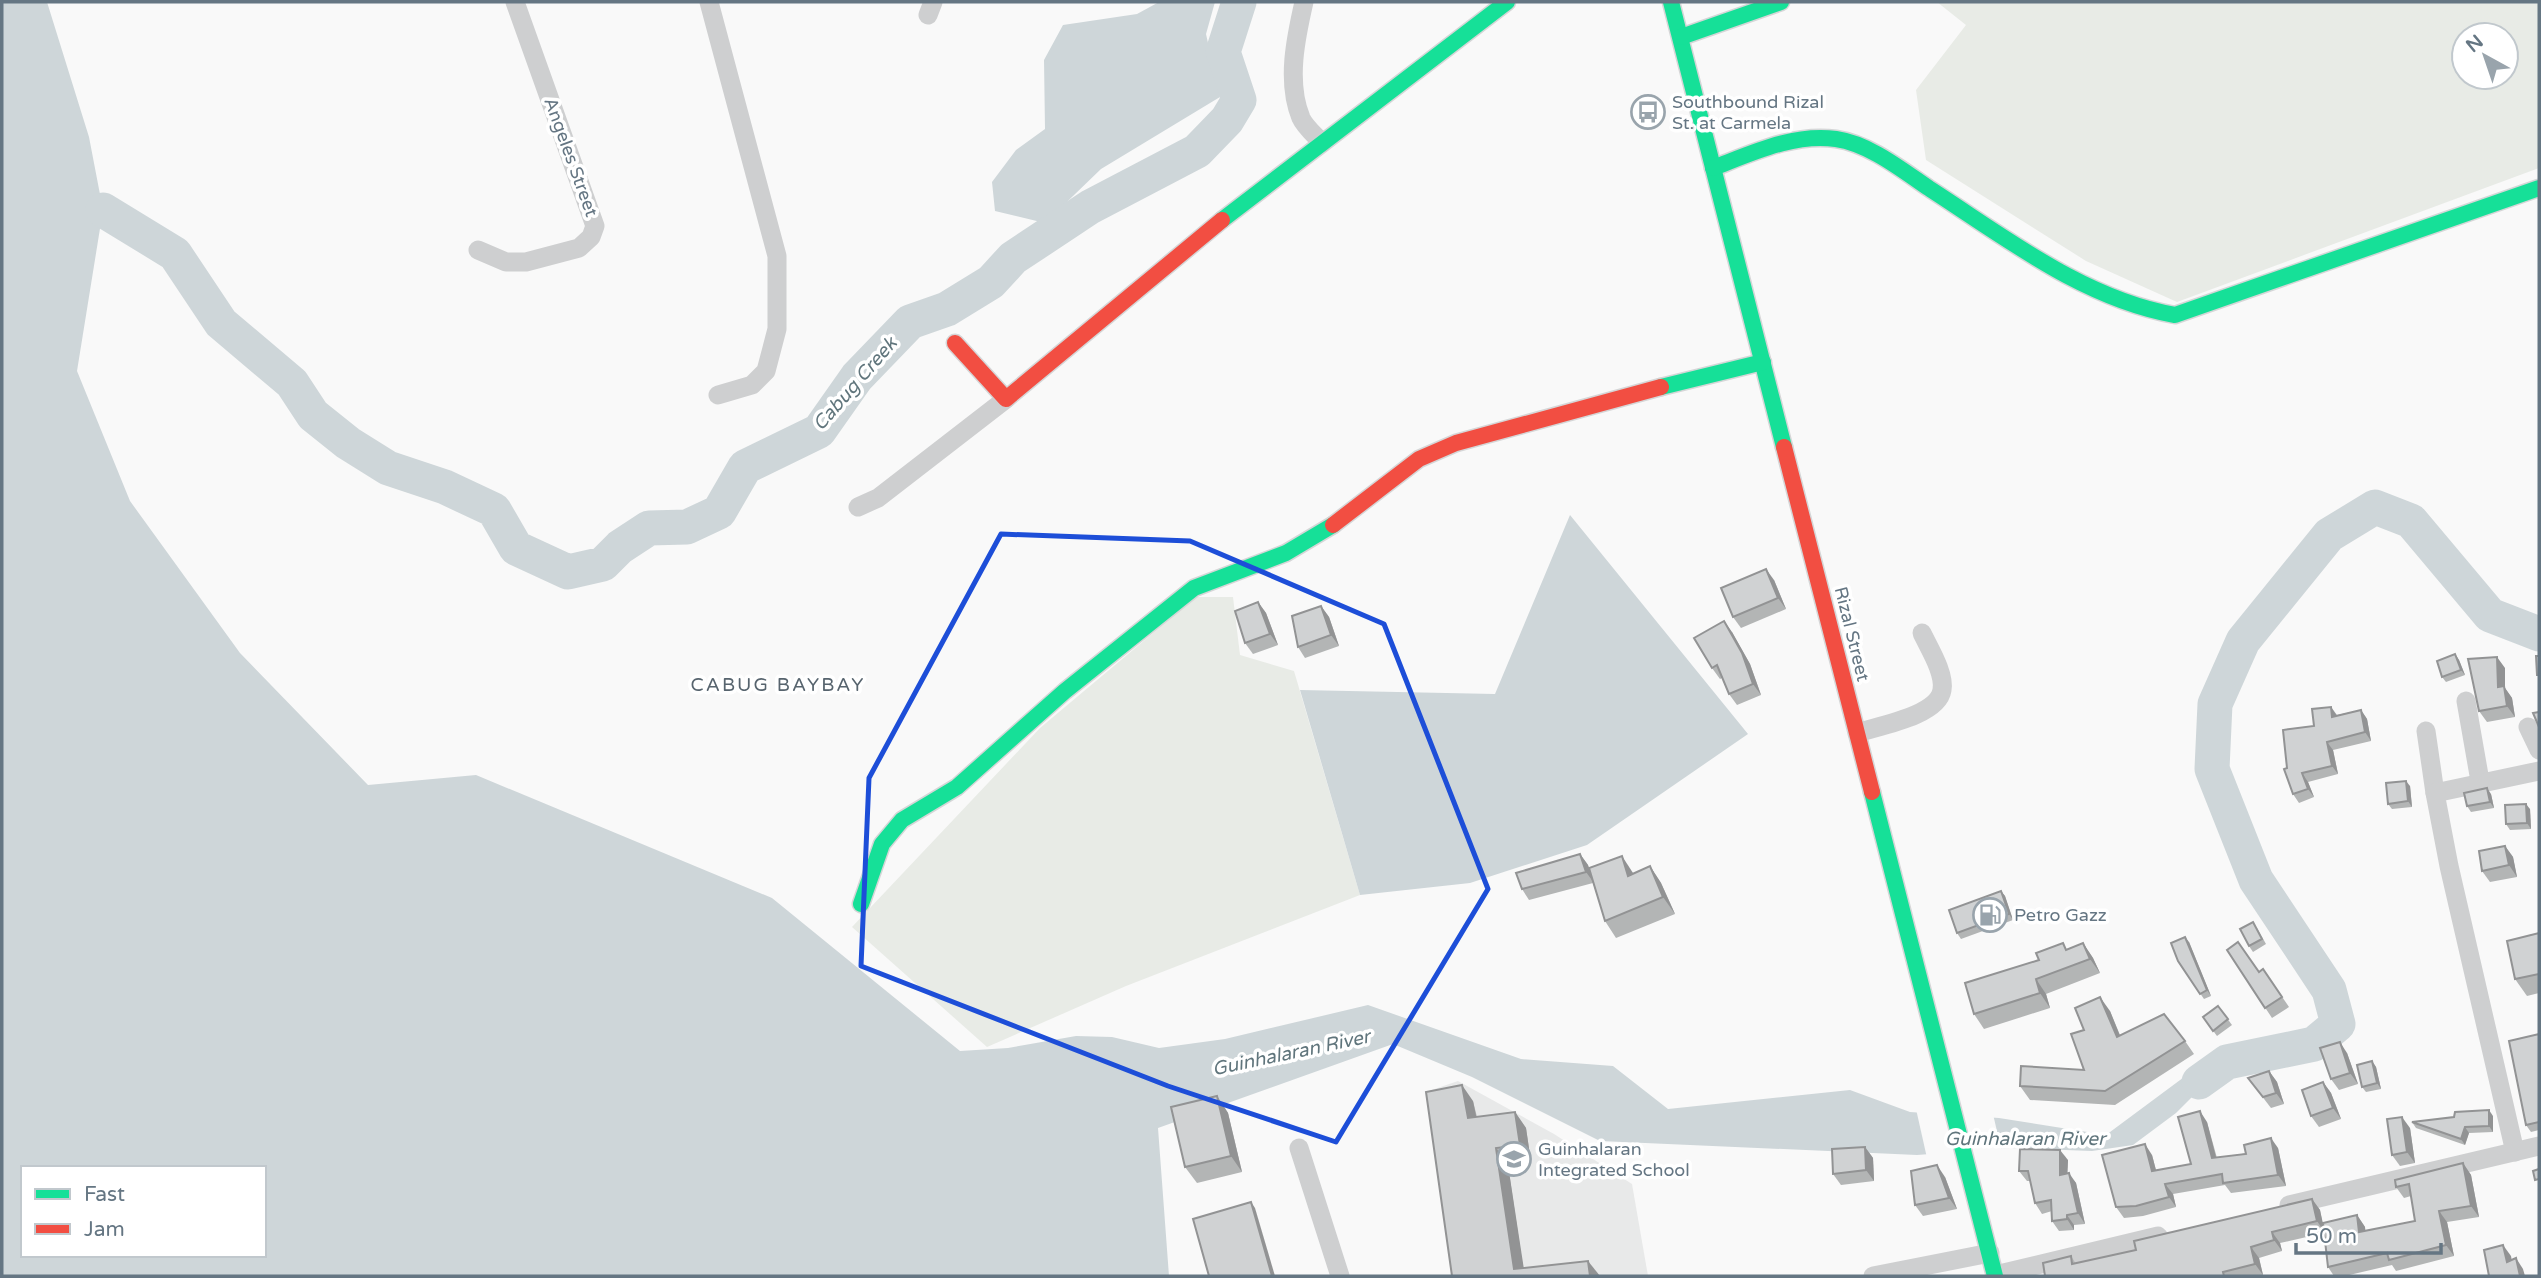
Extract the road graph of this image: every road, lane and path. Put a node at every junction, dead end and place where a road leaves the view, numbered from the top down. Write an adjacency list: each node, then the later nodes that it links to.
1 (515, 2): 11 (street, Angeles Street)
2 (709, 2): 14 (street)
3 (1304, 2): 8 (street)
4 (1671, 2): 7 (street, Rizal Street)
5 (1781, 2): 7 (street)
6 (1495, 5): 8 (street)
7 (1681, 37): 9 (street, Rizal Street)
8 (1322, 144): 15 (street)
9 (1713, 168): 10 (street); 13 (street, Rizal Street)
10 (2539, 188)
11 (478, 250)
12 (955, 343): 15 (street)
13 (1763, 362): 21 (street, Rizal Street); 26 (street)
14 (718, 396)
15 (1006, 399): 16 (street)
16 (858, 507)
17 (1922, 633): 21 (street)
18 (2466, 701): 24 (street)
19 (2528, 727): 22 (street)
20 (2426, 731): 25 (street)
21 (1857, 733): 32 (street, Rizal Street)
22 (2539, 750)
23 (2539, 771): 24 (street)
24 (2480, 781): 25 (street)
25 (2435, 793): 29 (street)
26 (861, 904)
27 (2539, 1146): 29 (street)
28 (1299, 1148): 33 (street)
29 (2515, 1152): 30 (street)
30 (2275, 1209)
31 (2182, 1231): 35 (street)
32 (1990, 1253): 34 (street); 35 (street, Rizal Street)
33 (1340, 1276)
34 (1873, 1276)
35 (1995, 1276)

